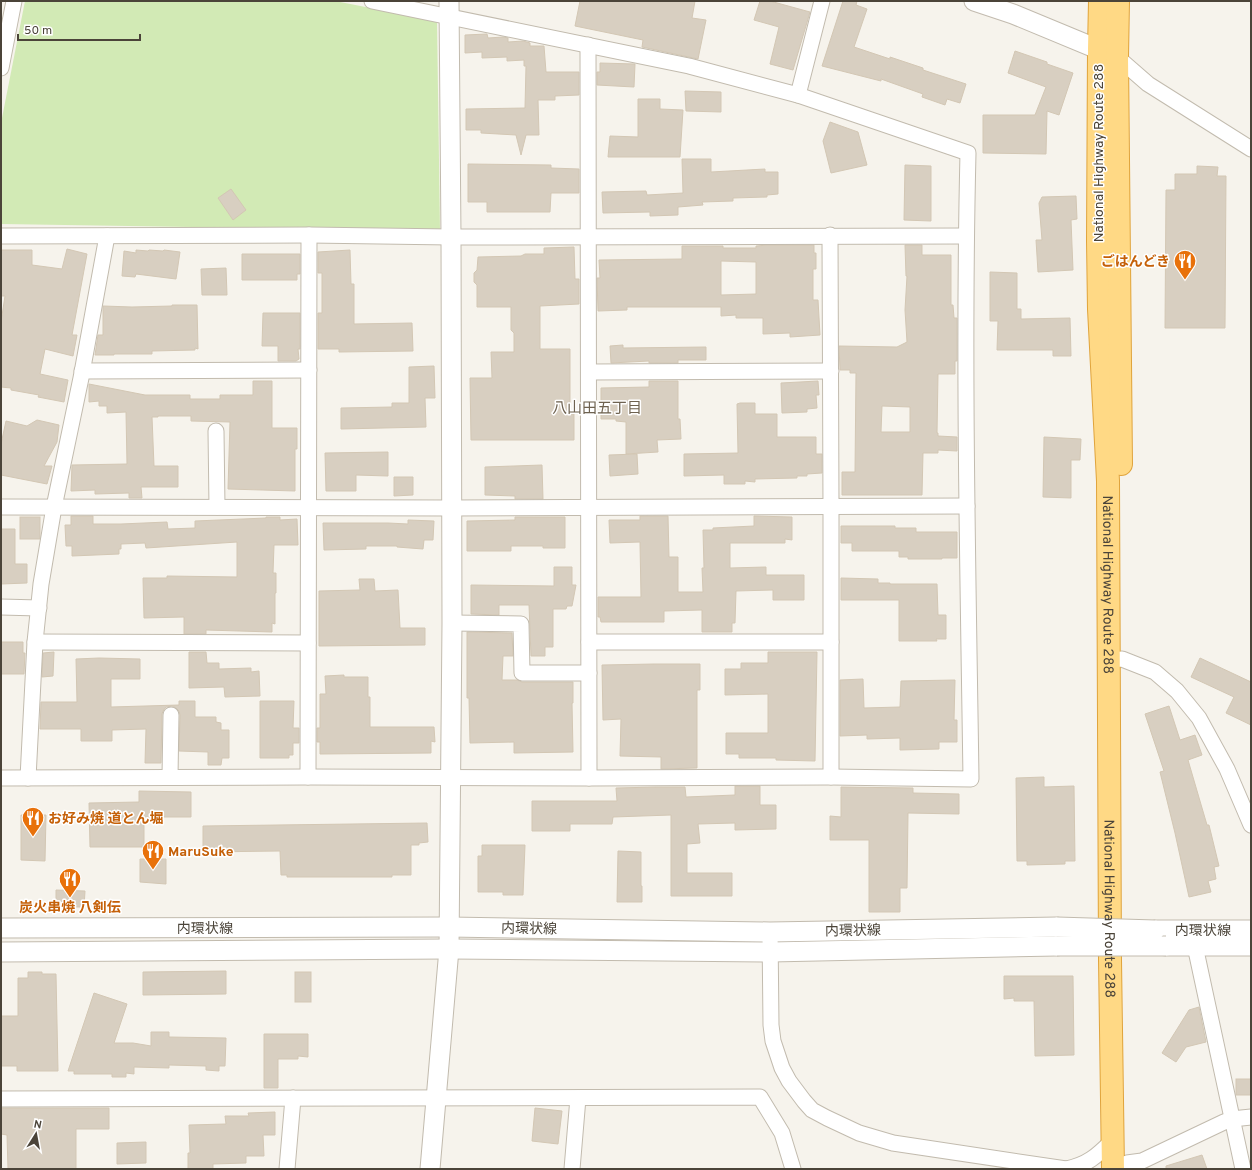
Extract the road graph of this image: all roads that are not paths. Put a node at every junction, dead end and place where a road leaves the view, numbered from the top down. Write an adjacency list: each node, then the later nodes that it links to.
1 (14, 1): 10 (street)
2 (372, 1): 7 (street)
3 (822, 1): 11 (street)
4 (974, 1): 9 (street)
5 (1100, 1): 9 (highway, National Highway Route 288)
6 (1118, 1): 9 (highway, National Highway Route 288)
7 (449, 9): 8 (street); 19 (street)
8 (588, 45): 11 (street); 17 (street)
9 (1108, 53): 12 (street); 40 (highway, National Highway Route 288)
10 (1, 68)
11 (798, 95): 18 (street)
12 (1251, 149)
13 (309, 235): 16 (street); 19 (street); 20 (street)
14 (830, 235): 17 (street); 18 (street); 21 (street)
15 (1, 236): 16 (street)
16 (107, 236): 22 (street)
17 (588, 236): 19 (street); 23 (street)
18 (966, 236): 25 (street)
19 (451, 237): 32 (street)
20 (309, 370): 22 (street); 29 (street)
21 (830, 370): 23 (street); 31 (street)
22 (82, 371): 27 (street)
23 (589, 372): 30 (street)
24 (216, 431): 28 (street)
25 (967, 506): 31 (street); 45 (street)
26 (1, 507): 27 (street)
27 (54, 507): 28 (street); 34 (street)
28 (217, 507): 29 (street)
29 (308, 507): 32 (street); 39 (street)
30 (589, 507): 31 (street); 32 (street); 37 (street)
31 (832, 507): 38 (street)
32 (451, 508): 35 (street)
33 (1, 607): 34 (street)
34 (39, 608): 36 (street)
35 (452, 623): 41 (street); 48 (street)
36 (35, 642): 39 (street); 47 (street)
37 (589, 642): 38 (street); 41 (street)
38 (831, 642): 45 (street)
39 (308, 643): 44 (street)
40 (1115, 659): 50 (street); 66 (highway, National Highway Route 288); 67 (highway, National Highway Route 288)
41 (589, 673): 49 (street)
42 (171, 715): 43 (street)
43 (170, 777): 44 (street); 47 (street)
44 (308, 777): 48 (street)
45 (831, 777): 49 (street)
46 (1, 778): 47 (street)
47 (28, 778)
48 (451, 778): 49 (street); 52 (street)
49 (589, 778)
50 (1251, 826)
51 (1, 928): 52 (street, 内環状線)
52 (449, 928): 54 (street, 内環状線); 57 (street)
53 (1251, 930): 54 (street, 内環状線, bridge)
54 (770, 932): 59 (street)
55 (1195, 946): 56 (street, 内環状線); 59 (street, 内環状線, bridge); 65 (street)
56 (1251, 946)
57 (450, 948): 58 (street, 内環状線); 59 (street, 内環状線); 60 (street)
58 (1, 952)
59 (771, 952): 72 (street)
60 (436, 1097): 61 (street); 62 (street); 69 (street)
61 (293, 1098): 63 (street); 68 (street)
62 (578, 1098): 70 (street); 71 (street)
63 (1, 1099)
64 (1251, 1117): 65 (street)
65 (1232, 1119): 67 (street); 73 (street)
66 (1112, 1141): 67 (highway, National Highway Route 288); 72 (street)
67 (1123, 1167)
68 (287, 1169)
69 (430, 1169)
70 (572, 1169)
71 (793, 1169)
72 (1066, 1169)
73 (1242, 1169)

